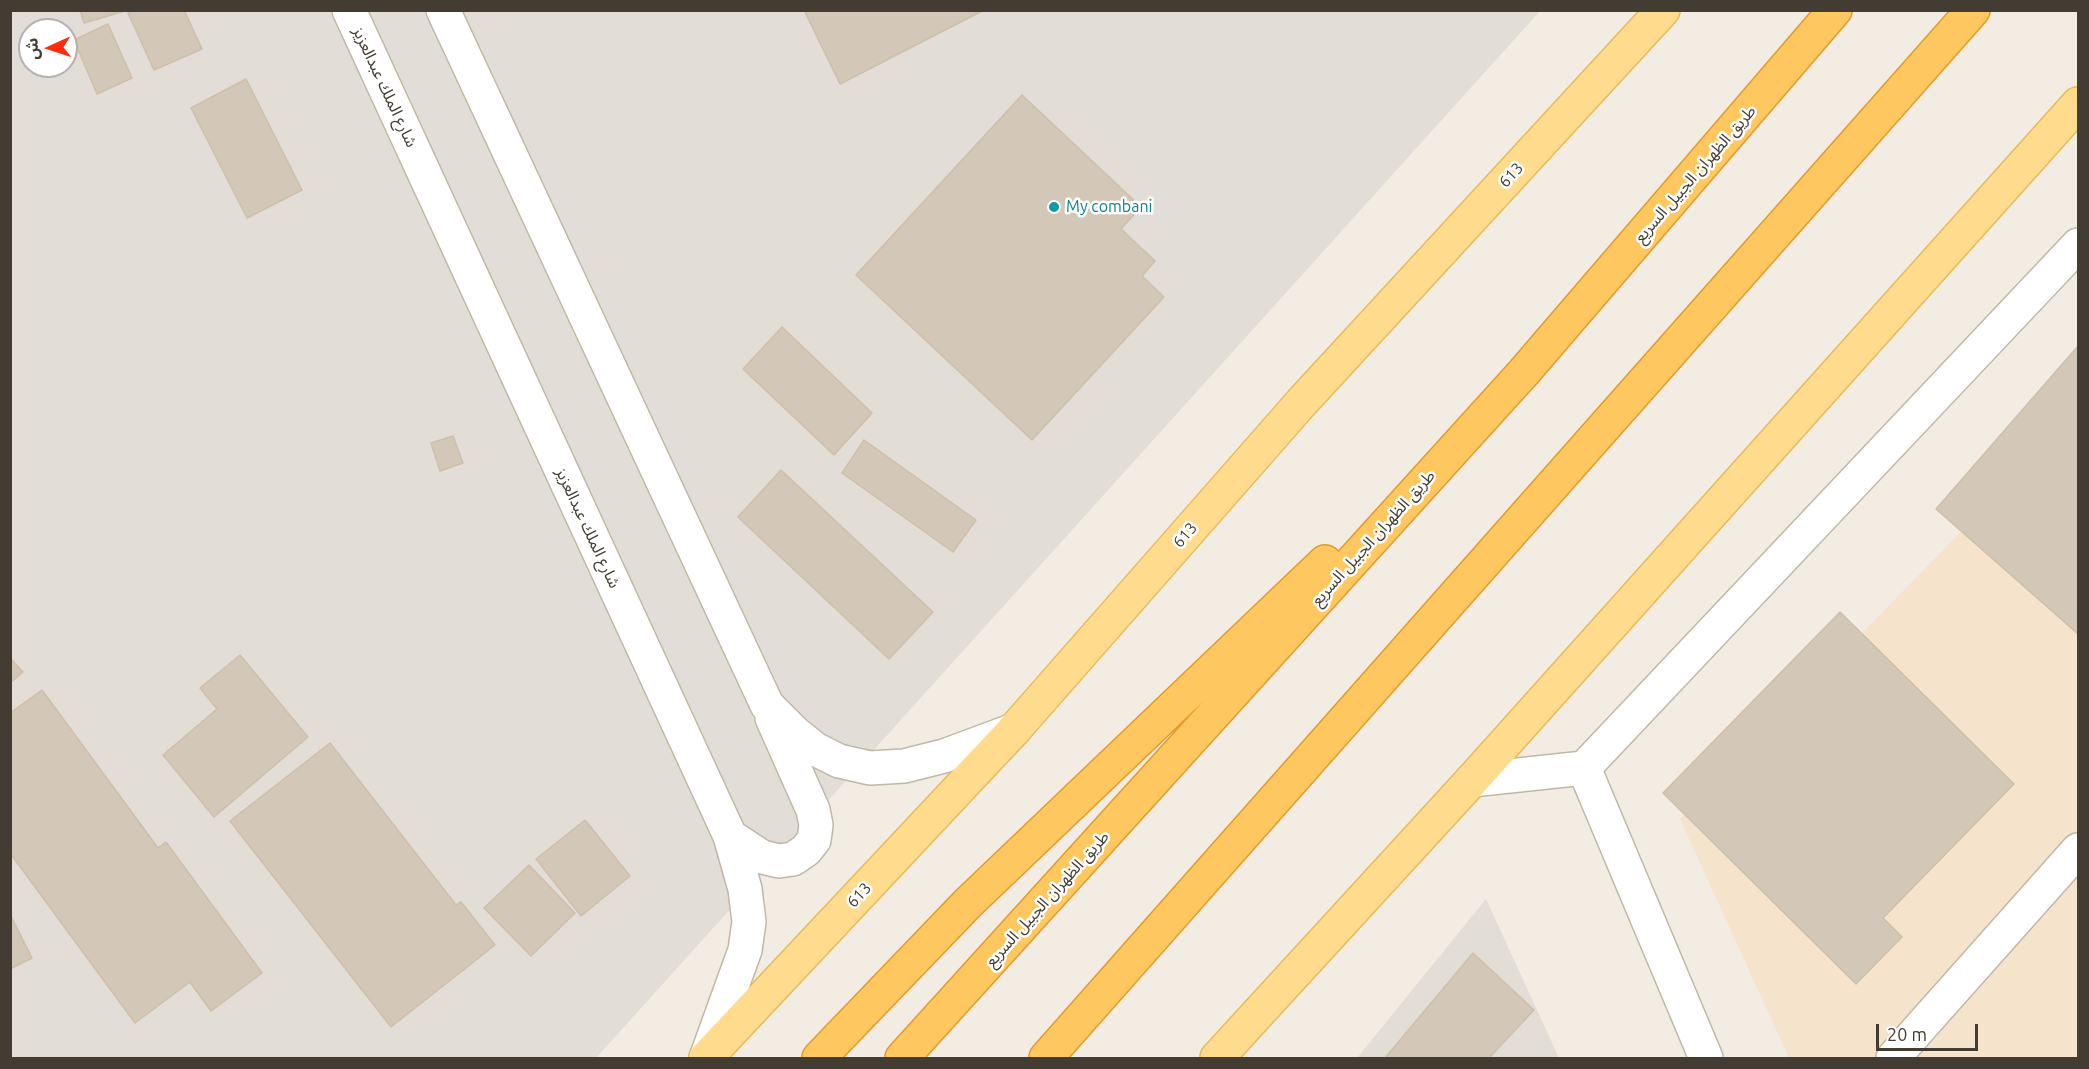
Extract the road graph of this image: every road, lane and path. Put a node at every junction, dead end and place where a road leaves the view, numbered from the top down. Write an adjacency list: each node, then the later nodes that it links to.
1 (350, 10): 13 (street, شارع الملك عبدالعزيز)
2 (443, 10): 9 (street)
3 (1663, 10): 10 (main road, 613)
4 (1836, 10): 8 (highway, طريق الظهران الجبيل السريع)
5 (1973, 10): 18 (highway)
6 (2079, 104): 12 (main road)
7 (2079, 245): 11 (street)
8 (1524, 372): 16 (highway); 17 (highway, طريق الظهران الجبيل السريع)
9 (767, 705): 10 (street); 13 (street)
10 (1014, 730): 15 (main road, 613)
11 (1584, 768): 12 (street); 20 (street)
12 (1472, 780): 19 (main road)
13 (730, 836): 15 (street, شارع الملك عبدالعزيز)
14 (2079, 850): 21 (street)
15 (706, 1059)
16 (819, 1059)
17 (902, 1059)
18 (1046, 1059)
19 (1217, 1059)
20 (1706, 1059)
21 (1893, 1059)

